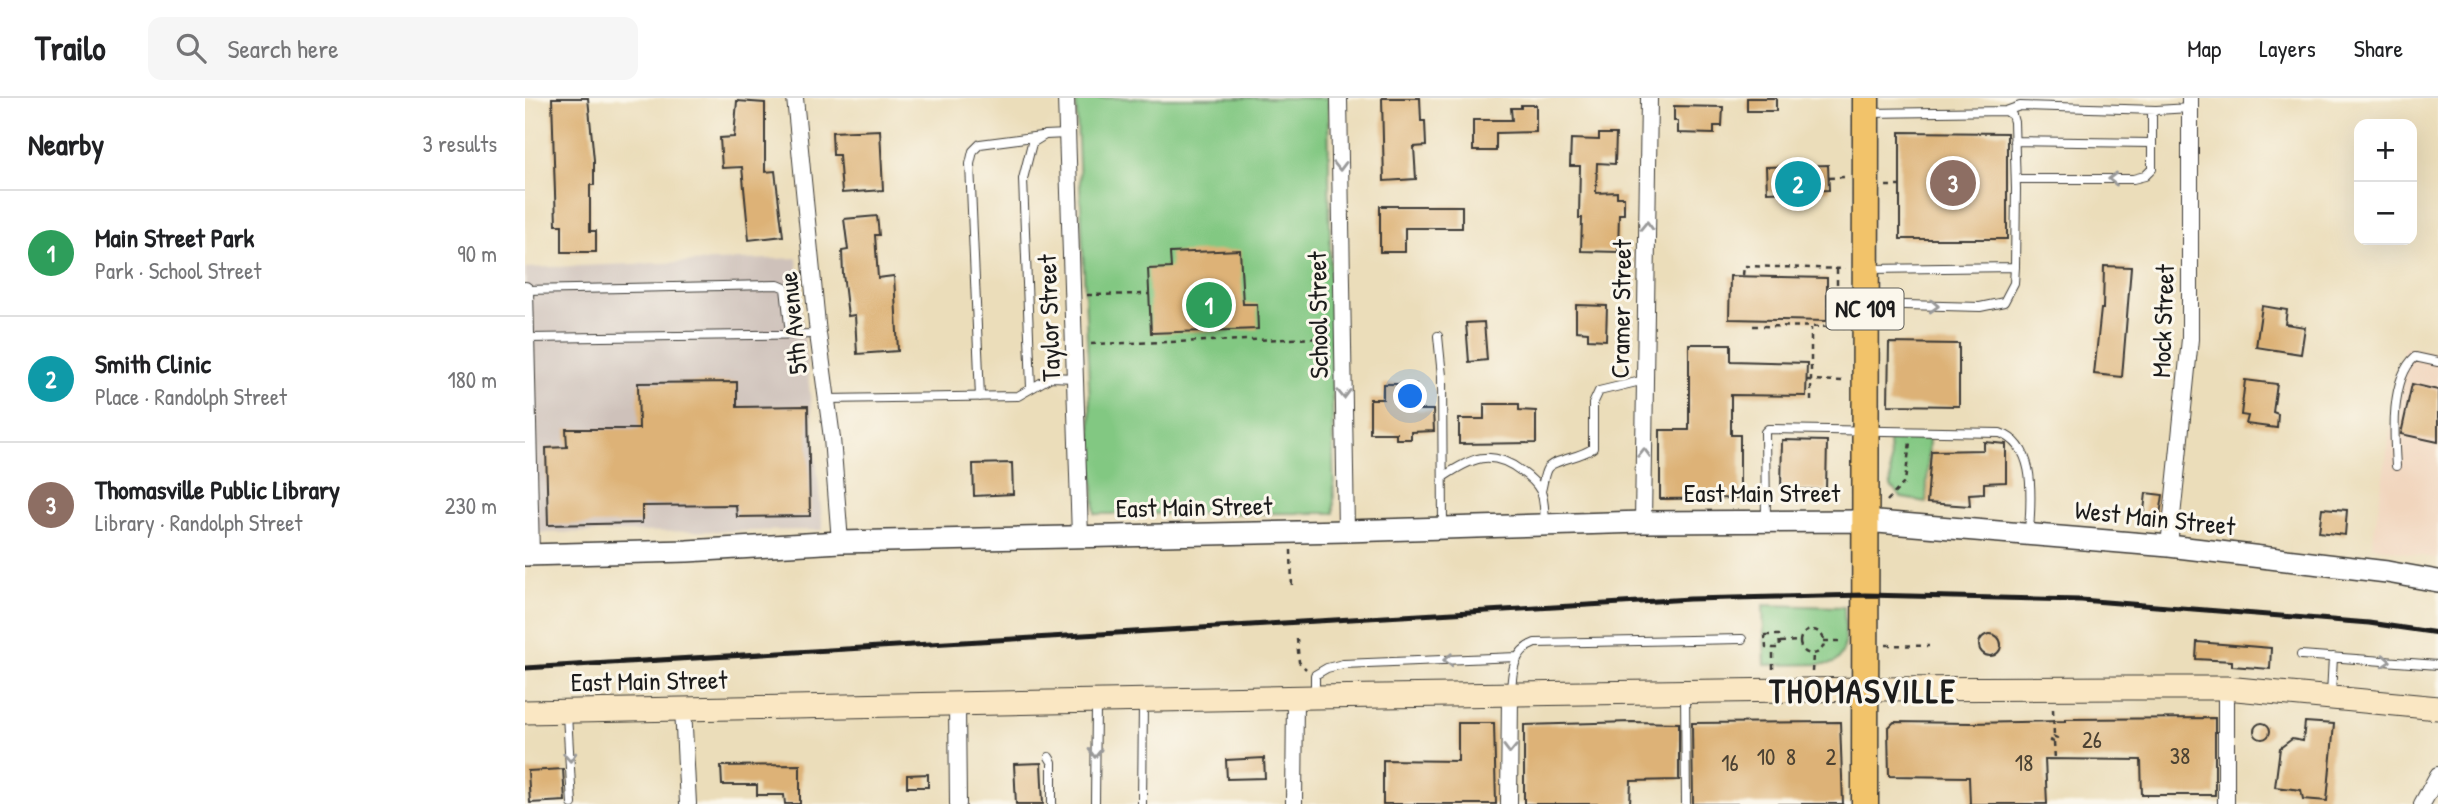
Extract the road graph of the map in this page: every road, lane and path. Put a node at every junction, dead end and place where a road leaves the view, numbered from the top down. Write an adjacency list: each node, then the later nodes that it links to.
1 (795, 98): 28 (street, 5th Avenue)
2 (1066, 98): 9 (street, Taylor Street)
3 (1339, 98): 30 (street, School Street, one-way to 30)
4 (1649, 98): 36 (street, Cramer Street, one-way to 4)
5 (2190, 103): 7 (lane); 58 (street, Mock Street)
6 (1866, 106): 8 (lane); 16 (main road, NC 109)
7 (2156, 110): 8 (lane); 12 (lane)
8 (2006, 111): 11 (lane)
9 (1067, 134): 10 (lane); 20 (street, Taylor Street)
10 (1041, 136): 39 (lane); 40 (lane)
11 (2014, 141): 12 (lane); 13 (lane)
12 (2152, 143): 13 (lane, one-way to 13)
13 (2016, 179): 14 (lane)
14 (2015, 267): 16 (lane); 23 (lane, one-way to 14)
15 (1837, 269): 16 (path); 17 (path); 22 (path)
16 (1865, 269): 23 (main road, NC 109)
17 (1743, 275)
18 (525, 290): 27 (lane); 31 (street)
19 (1149, 294): 20 (path)
20 (1073, 295): 32 (street, Taylor Street)
21 (1827, 299): 22 (path)
22 (1837, 299): 26 (path)
23 (1865, 315): 26 (path); 38 (main road, NC 109)
24 (1753, 326): 25 (path)
25 (1811, 327): 26 (path); 37 (path)
26 (1837, 327)
27 (790, 334): 28 (lane); 31 (lane)
28 (818, 334): 41 (street, 5th Avenue)
29 (1438, 336): 46 (lane)
30 (1344, 337): 32 (path); 53 (street, School Street, one-way to 53)
31 (527, 338): 34 (street)
32 (1074, 344): 35 (street, Taylor Street)
33 (2438, 362): 45 (lane)
34 (526, 378): 59 (street)
35 (1075, 378): 39 (lane); 56 (street, Taylor Street)
36 (1645, 380): 47 (lane); 50 (street, Cramer Street, one-way to 36)
37 (1809, 380): 38 (path); 42 (path)
38 (1865, 381): 43 (main road, NC 109)
39 (1031, 388): 40 (lane)
40 (980, 397): 41 (lane)
41 (827, 399): 57 (street, 5th Avenue)
42 (1811, 401)
43 (1865, 430): 44 (lane); 48 (lane); 49 (main road, NC 109)
44 (1910, 432): 49 (path); 55 (lane)
45 (2396, 466)
46 (1443, 477): 47 (lane); 52 (lane)
47 (1541, 491): 51 (lane)
48 (1766, 521): 49 (street, East Main Street); 50 (street, East Main Street)
49 (1865, 521): 55 (street, West Main Street); 66 (main road, NC 109)
50 (1643, 522): 51 (street, East Main Street)
51 (1545, 525): 52 (street, East Main Street)
52 (1443, 528): 53 (street, East Main Street)
53 (1346, 531): 54 (street, East Main Street)
54 (1291, 533): 56 (street, East Main Street); 61 (path)
55 (2029, 534): 58 (street, West Main Street)
56 (1080, 537): 57 (street, East Main Street)
57 (840, 542): 59 (street, East Main Street)
58 (2169, 546): 60 (street, West Main Street)
59 (528, 555)
60 (2438, 581)
61 (1292, 590)
62 (1297, 639): 75 (path)
63 (1742, 639): 69 (lane)
64 (1800, 641): 64 (path); 65 (path)
65 (1780, 642): 65 (path)
66 (1865, 644): 67 (path); 74 (main road, NC 109)
67 (1929, 646)
68 (2301, 655): 70 (lane)
69 (1517, 657): 75 (lane, one-way to 75); 77 (lane)
70 (2333, 657): 71 (lane, one-way to 71); 78 (lane)
71 (2438, 665)
72 (2053, 688): 73 (main road); 74 (main road); 87 (path)
73 (2226, 688): 78 (main road); 100 (street)
74 (1865, 689): 76 (main road, East Main Street); 99 (main road, NC 109)
75 (1308, 690): 77 (main road, East Main Street); 79 (main road, East Main Street); 96 (street)
76 (1685, 691): 77 (main road, East Main Street); 98 (lane)
77 (1510, 694): 97 (street, one-way to 97)
78 (2330, 698): 83 (main road)
79 (1143, 701): 80 (main road, East Main Street); 95 (lane)
80 (1096, 702): 81 (main road, East Main Street); 94 (lane, one-way to 94)
81 (957, 704): 82 (main road, East Main Street); 92 (street)
82 (683, 708): 84 (main road, East Main Street); 91 (street)
83 (2438, 708)
84 (567, 711): 85 (main road, East Main Street); 90 (lane, one-way to 90)
85 (525, 712)
86 (1049, 757): 93 (lane)
87 (2055, 760)
88 (2438, 775): 89 (street)
89 (2423, 803)
90 (572, 804)
91 (688, 804)
92 (958, 804)
93 (1052, 804)
94 (1095, 804)
95 (1142, 804)
96 (1294, 804)
97 (1509, 804)
98 (1686, 804)
99 (1865, 804)
100 (2226, 804)

